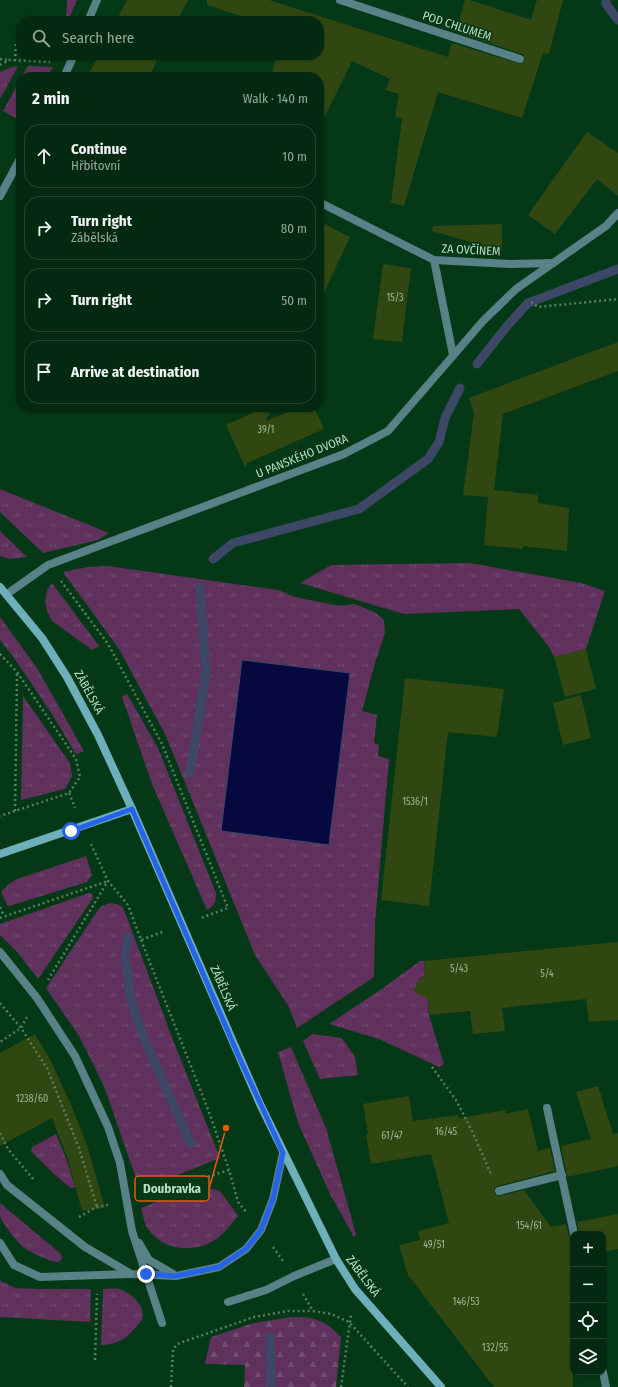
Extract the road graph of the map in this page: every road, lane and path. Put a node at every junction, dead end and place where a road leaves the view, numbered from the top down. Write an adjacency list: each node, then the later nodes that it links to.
1 (97, 0): 3 (street)
2 (340, 0): 6 (street, POD CHLUMEM)
3 (90, 16)
4 (16, 41): 9 (path)
5 (0, 59): 7 (path)
6 (520, 59)
7 (9, 60): 9 (path); 11 (path)
8 (72, 60): 12 (street)
9 (15, 61): 10 (path)
10 (51, 62)
11 (0, 65)
12 (68, 72)
13 (16, 166): 14 (street)
14 (0, 196)
15 (324, 205): 17 (street, ZA OVČÍNEM)
16 (618, 213): 18 (street)
17 (434, 260): 18 (street, ZA OVČÍNEM); 21 (street)
18 (554, 263): 21 (street, U PANSKÉHO DVORA)
19 (618, 299): 20 (path)
20 (538, 307)
21 (453, 355): 22 (street, U PANSKÉHO DVORA)
22 (48, 565): 24 (street, U PANSKÉHO DVORA); 32 (path)
23 (0, 587): 24 (main road, ZÁBĚLSKÁ)
24 (7, 594): 27 (main road, ZÁBĚLSKÁ)
25 (0, 654): 26 (path)
26 (17, 672): 28 (path); 28 (path)
27 (132, 809): 30 (main road); 44 (main road, ZÁBĚLSKÁ)
28 (15, 811): 29 (path)
29 (0, 816)
30 (0, 854)
31 (0, 907): 33 (path)
32 (228, 908)
33 (4, 916): 34 (path); 37 (path)
34 (0, 918)
35 (141, 940): 45 (path)
36 (0, 952): 37 (street)
37 (37, 998): 39 (path); 51 (street)
38 (0, 1003): 39 (path)
39 (21, 1028): 40 (path); 50 (path)
40 (0, 1042)
41 (432, 1067): 49 (path)
42 (547, 1108): 47 (street)
43 (0, 1133): 48 (path)
44 (283, 1153): 54 (main road, ZÁBĚLSKÁ); 58 (street)
45 (229, 1170)
46 (0, 1174): 55 (street)
47 (562, 1175): 49 (street); 52 (street)
48 (37, 1182)
49 (498, 1191)
50 (73, 1212)
51 (132, 1231): 56 (street); 58 (street)
52 (573, 1231)
53 (0, 1243): 57 (street)
54 (336, 1260): 59 (main road, ZÁBĚLSKÁ); 60 (street)
55 (131, 1274): 56 (street); 57 (street)
56 (146, 1274): 58 (street); 62 (street)
57 (98, 1275): 63 (path)
58 (176, 1276)
59 (356, 1289): 66 (path); 67 (main road, ZÁBĚLSKÁ)
60 (228, 1302)
61 (313, 1311): 65 (path)
62 (162, 1323)
63 (95, 1360)
64 (604, 1375): 68 (street)
65 (171, 1387)
66 (341, 1387)
67 (441, 1387)
68 (606, 1387)

